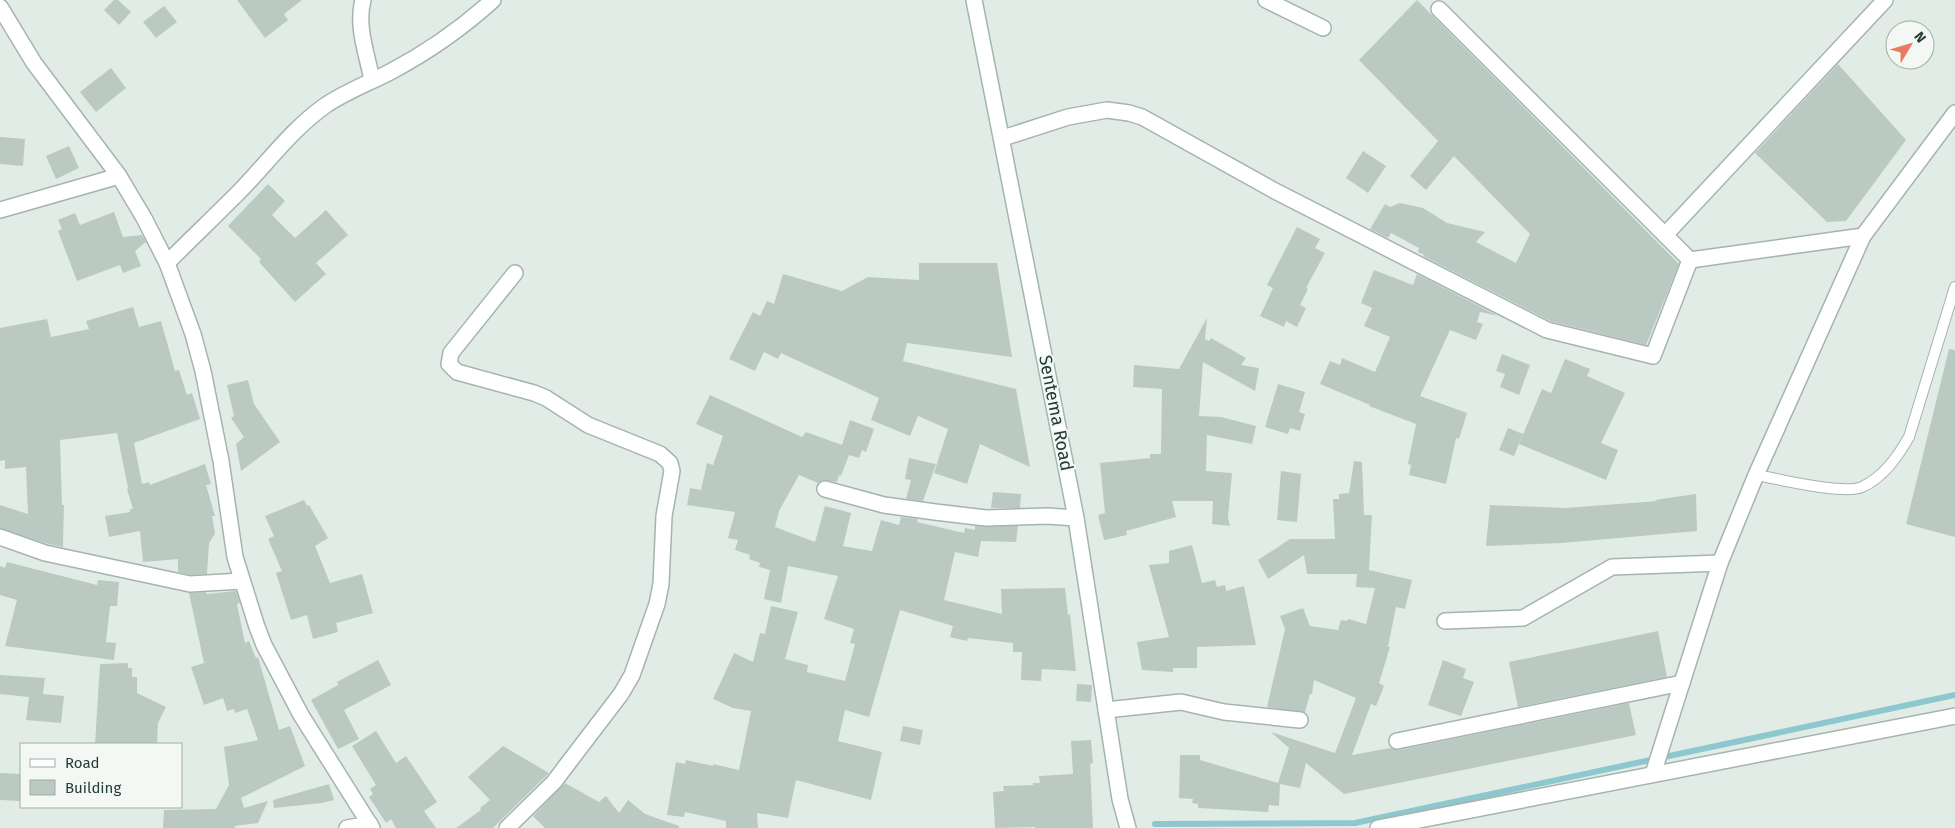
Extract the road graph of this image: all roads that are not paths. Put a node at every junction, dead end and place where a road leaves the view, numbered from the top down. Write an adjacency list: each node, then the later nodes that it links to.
1 (363, 0): 9 (street)
2 (493, 0): 9 (street)
3 (974, 0): 11 (street, Sentema Road)
4 (1266, 0): 8 (street)
5 (1884, 0): 14 (street)
6 (0, 7): 12 (street)
7 (1439, 9): 14 (street)
8 (1323, 28)
9 (372, 80): 17 (street)
10 (1955, 113): 15 (street)
11 (1003, 138): 16 (street); 22 (street, Sentema Road)
12 (119, 176): 13 (street); 17 (street)
13 (0, 210)
14 (1665, 235): 16 (street)
15 (1863, 236): 16 (street); 20 (street)
16 (1690, 260)
17 (167, 263): 25 (street)
18 (515, 273): 35 (street)
19 (1955, 287): 20 (lane)
20 (1756, 476): 24 (street)
21 (825, 489): 22 (street)
22 (1076, 518): 28 (street, Sentema Road)
23 (0, 537): 25 (street)
24 (1720, 563): 26 (street); 27 (street)
25 (242, 581): 33 (street)
26 (1446, 621)
27 (1682, 683): 31 (street); 32 (street)
28 (1106, 710): 30 (street); 36 (street, Sentema Road)
29 (1955, 716): 32 (street)
30 (1300, 720)
31 (1396, 741)
32 (1654, 769): 37 (street)
33 (371, 826): 34 (street)
34 (347, 828)
35 (507, 828)
36 (1128, 828)
37 (1378, 828)

